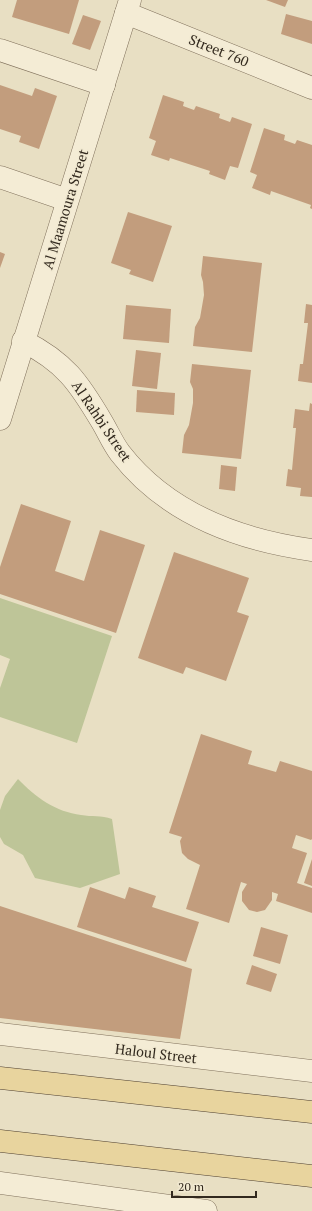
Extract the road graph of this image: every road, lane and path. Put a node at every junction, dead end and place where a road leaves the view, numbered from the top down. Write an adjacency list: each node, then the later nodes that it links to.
1 (128, 6): 3 (street, Al Maamoura Street); 4 (street, Street 760)
2 (0, 50): 3 (street)
3 (104, 85): 6 (street, Al Maamoura Street)
4 (312, 88)
5 (0, 177): 6 (street)
6 (67, 200): 7 (street, Al Maamoura Street)
7 (23, 342): 8 (street, Al Maamoura Street); 9 (street, Al Rahbi Street)
8 (0, 419)
9 (312, 550)
10 (0, 1034): 11 (street, Haloul Street)
11 (312, 1071)
12 (0, 1078): 13 (main road)
13 (312, 1112)
14 (0, 1141): 15 (main road)
15 (312, 1176)
16 (0, 1183): 17 (street)
17 (206, 1211)

